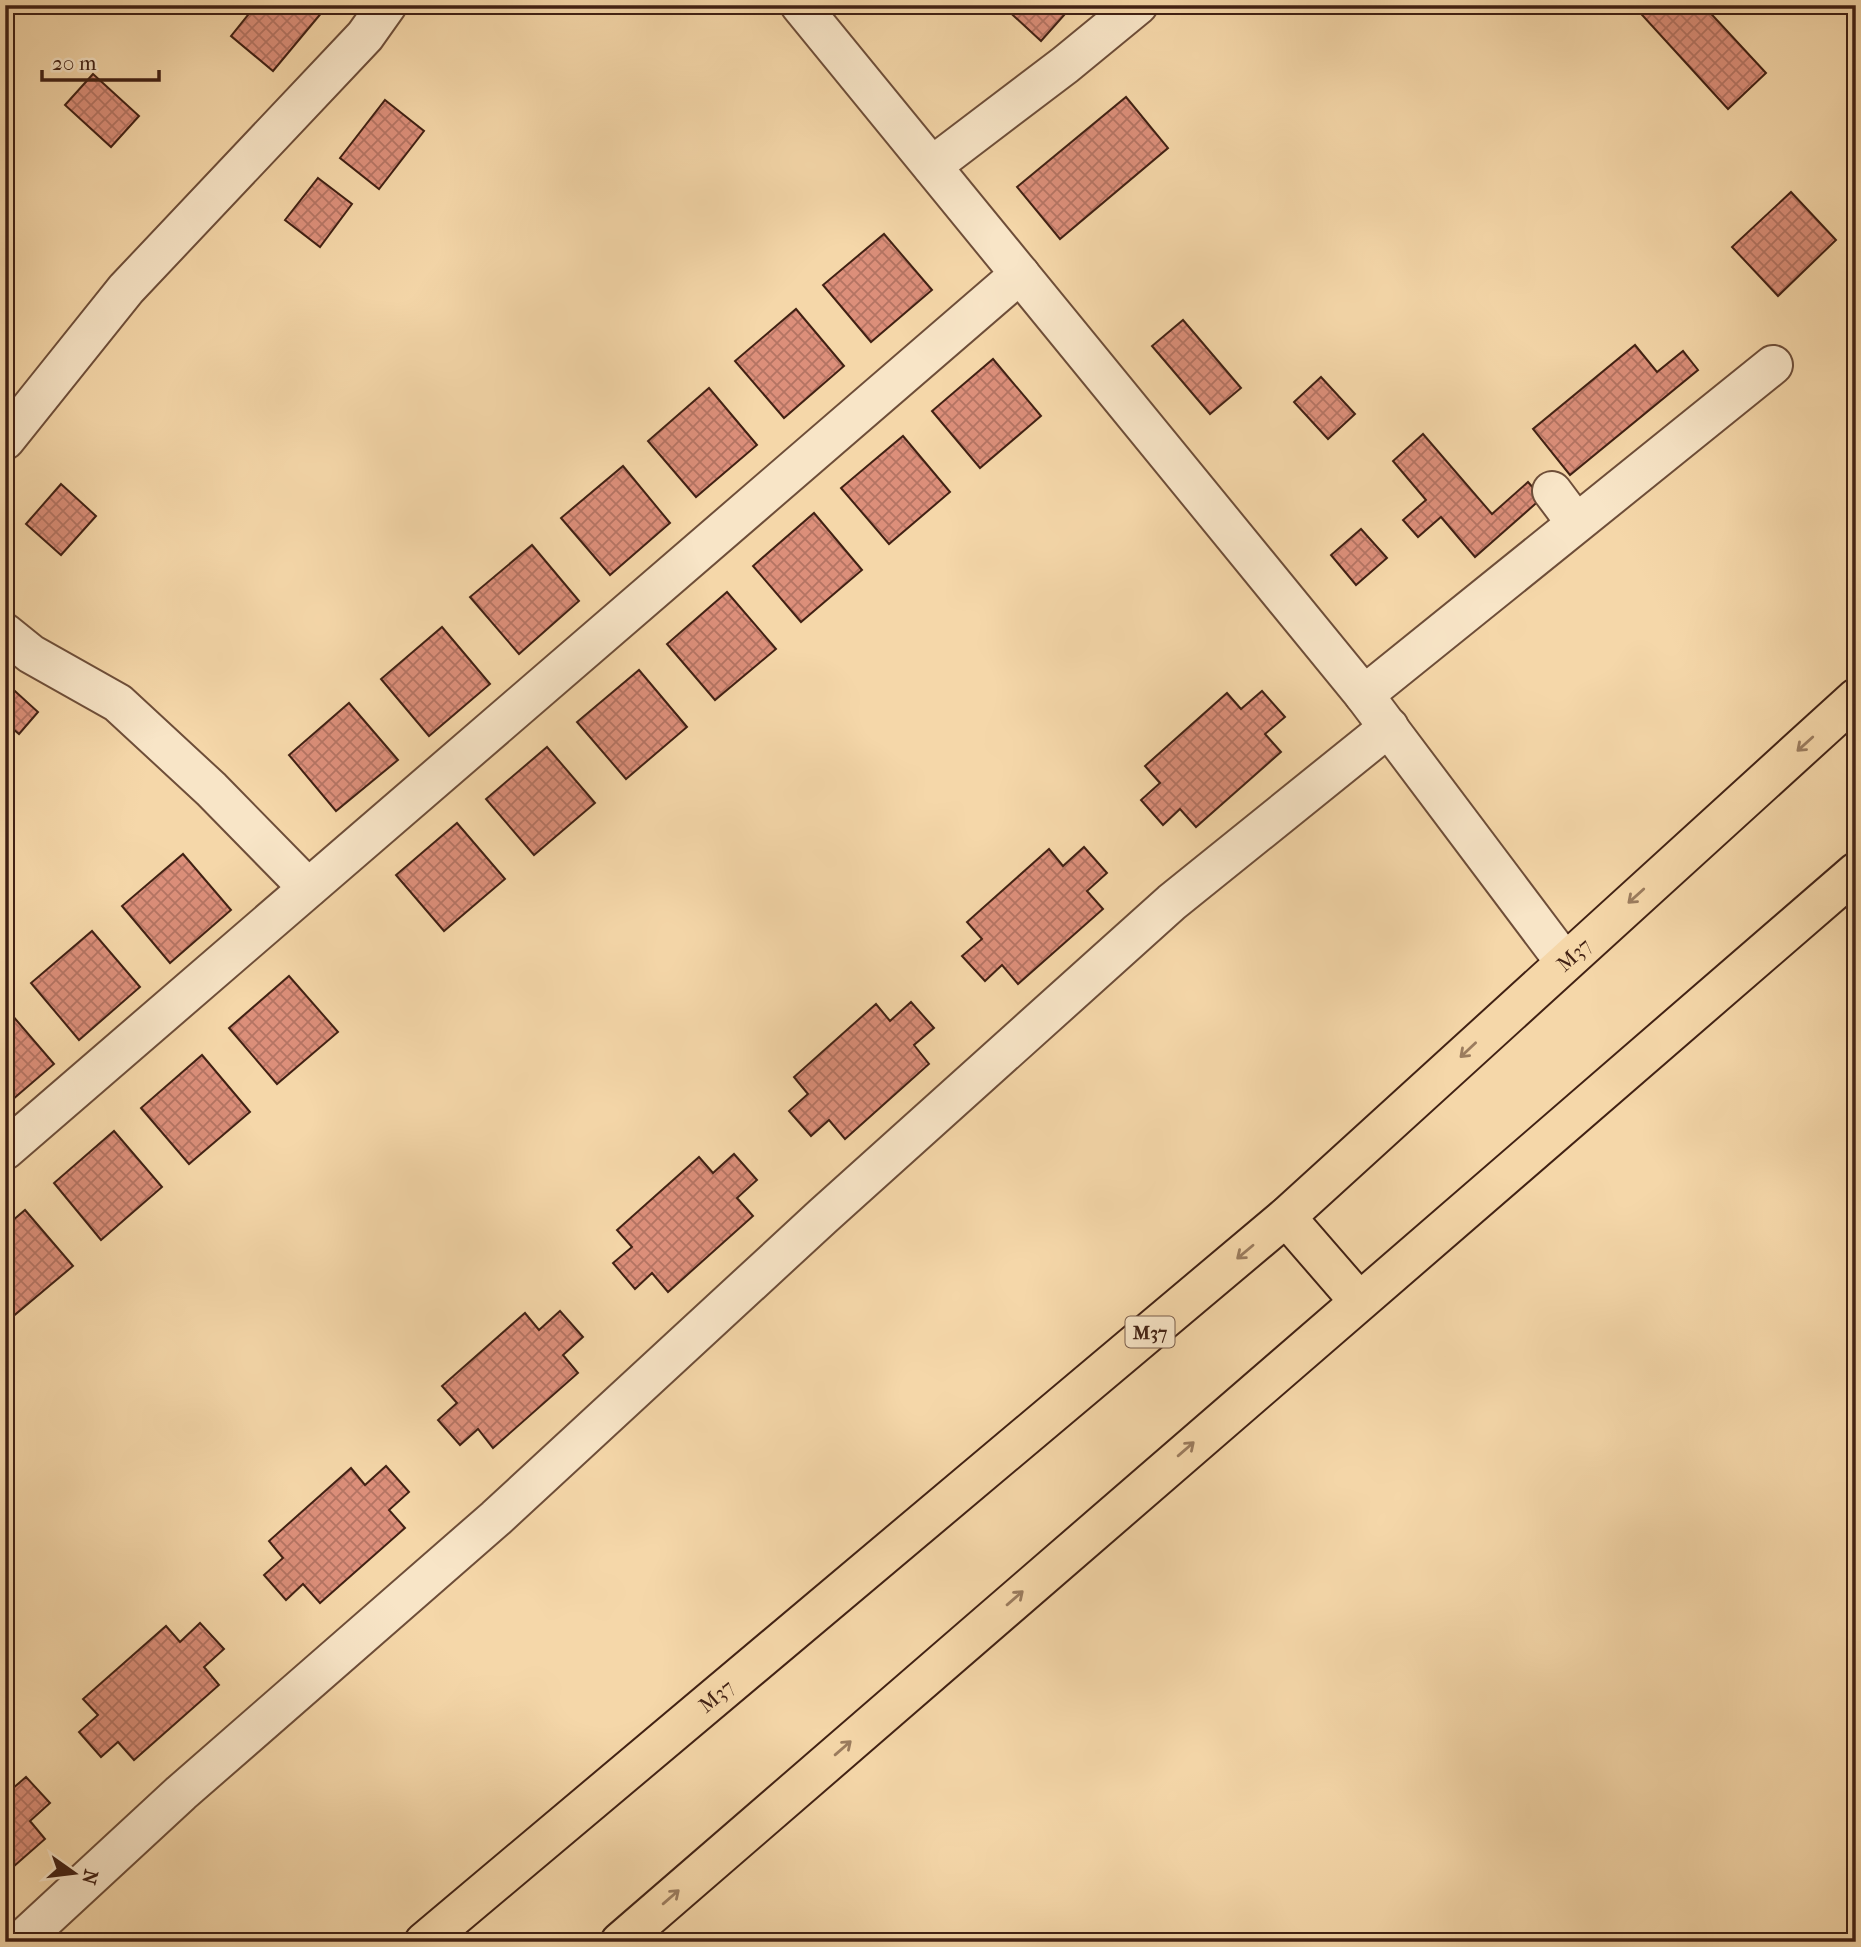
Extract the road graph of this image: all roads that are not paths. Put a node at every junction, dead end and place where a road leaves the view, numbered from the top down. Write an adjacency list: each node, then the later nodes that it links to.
1 (387, 5): 7 (street)
2 (800, 5): 4 (street)
3 (1138, 5): 4 (street)
4 (932, 166): 5 (street)
5 (1020, 274): 11 (street); 15 (street)
6 (1773, 365): 9 (street)
7 (5, 440)
8 (1552, 491): 9 (street)
9 (1576, 523): 11 (street)
10 (5, 633): 15 (street)
11 (1364, 695): 13 (street)
12 (1856, 698): 16 (highway, M37 / M37, one-way to 16)
13 (1389, 727): 16 (street); 20 (street)
14 (1856, 872): 19 (highway)
15 (308, 888): 17 (street)
16 (1564, 961): 18 (highway, M37 / M37, one-way to 18)
17 (5, 1150)
18 (1286, 1217): 19 (highway); 21 (highway, M37 / M37, one-way to 21)
19 (1358, 1300): 22 (highway, one-way to 19)
20 (20, 1942)
21 (424, 1942)
22 (620, 1942)

